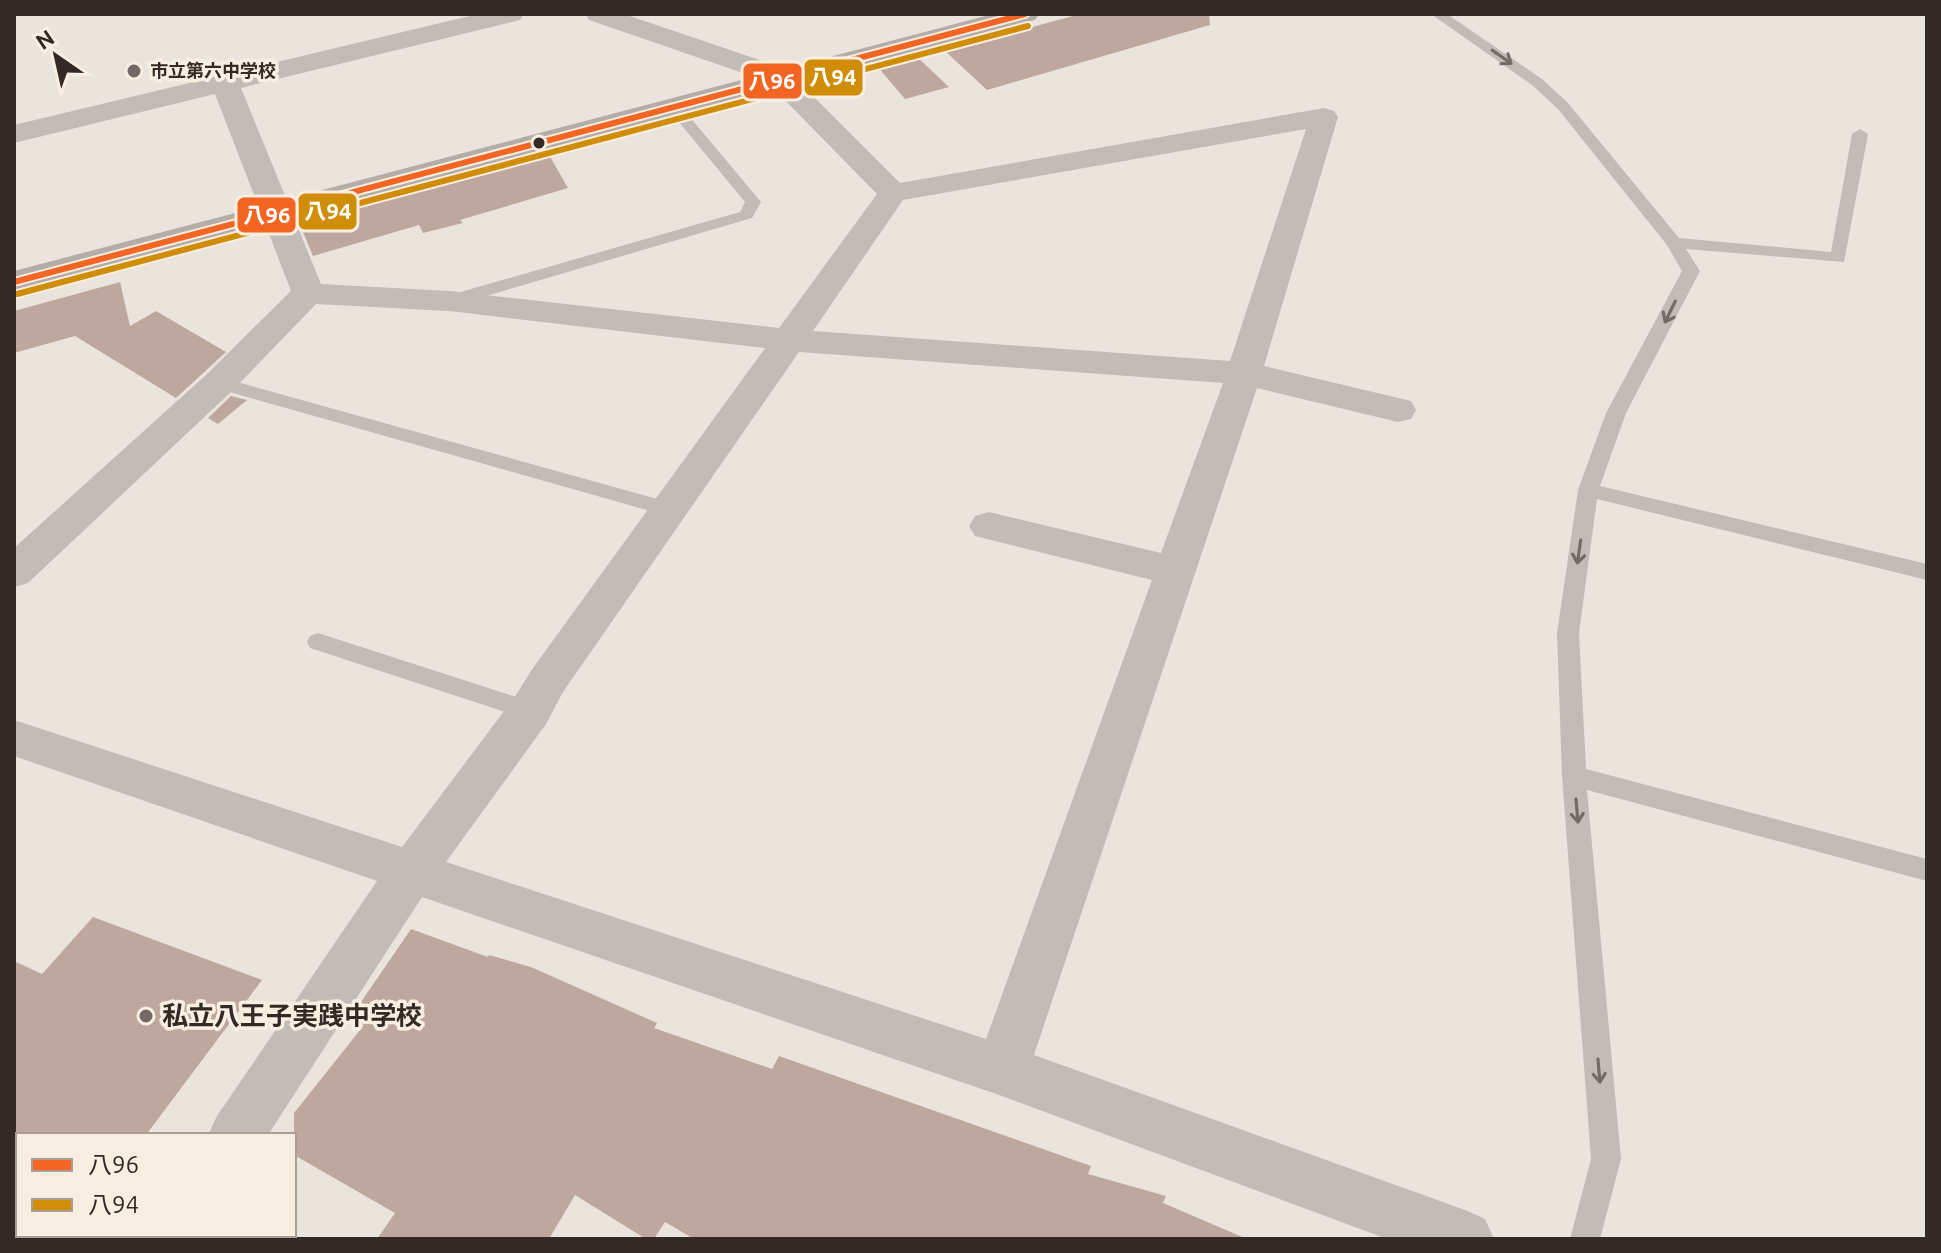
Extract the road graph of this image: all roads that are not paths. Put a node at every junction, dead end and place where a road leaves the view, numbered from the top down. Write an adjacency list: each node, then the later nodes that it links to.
1 (511, 14): 6 (street)
2 (598, 14): 5 (street)
3 (1025, 14): 5 (street)
4 (1438, 14): 12 (lane, one-way to 12)
5 (781, 78): 7 (street); 10 (street)
6 (225, 84): 8 (street); 11 (street)
7 (674, 107): 11 (street); 15 (lane)
8 (14, 134)
9 (1860, 134): 12 (lane)
10 (893, 193): 16 (street); 17 (street)
11 (277, 212): 13 (street); 14 (street)
12 (1674, 243): 20 (lane, one-way to 20)
13 (14, 282)
14 (308, 293): 15 (street); 18 (street)
15 (449, 301): 16 (street)
16 (790, 340): 17 (street); 21 (street)
17 (1244, 373): 19 (street); 23 (street)
18 (219, 383): 21 (lane); 24 (street)
19 (1398, 410)
20 (1588, 490): 25 (lane); 29 (lane, one-way to 29)
21 (668, 509): 27 (street)
22 (989, 526): 23 (street)
23 (1174, 571): 32 (street)
24 (14, 572)
25 (1927, 572)
26 (318, 642): 27 (lane)
27 (530, 711): 31 (street)
28 (14, 738): 31 (street)
29 (1574, 776): 30 (lane); 35 (lane, one-way to 35)
30 (1927, 870)
31 (411, 872): 32 (street); 33 (street)
32 (1002, 1070): 34 (street)
33 (237, 1133)
34 (1465, 1239)
35 (1585, 1239)

